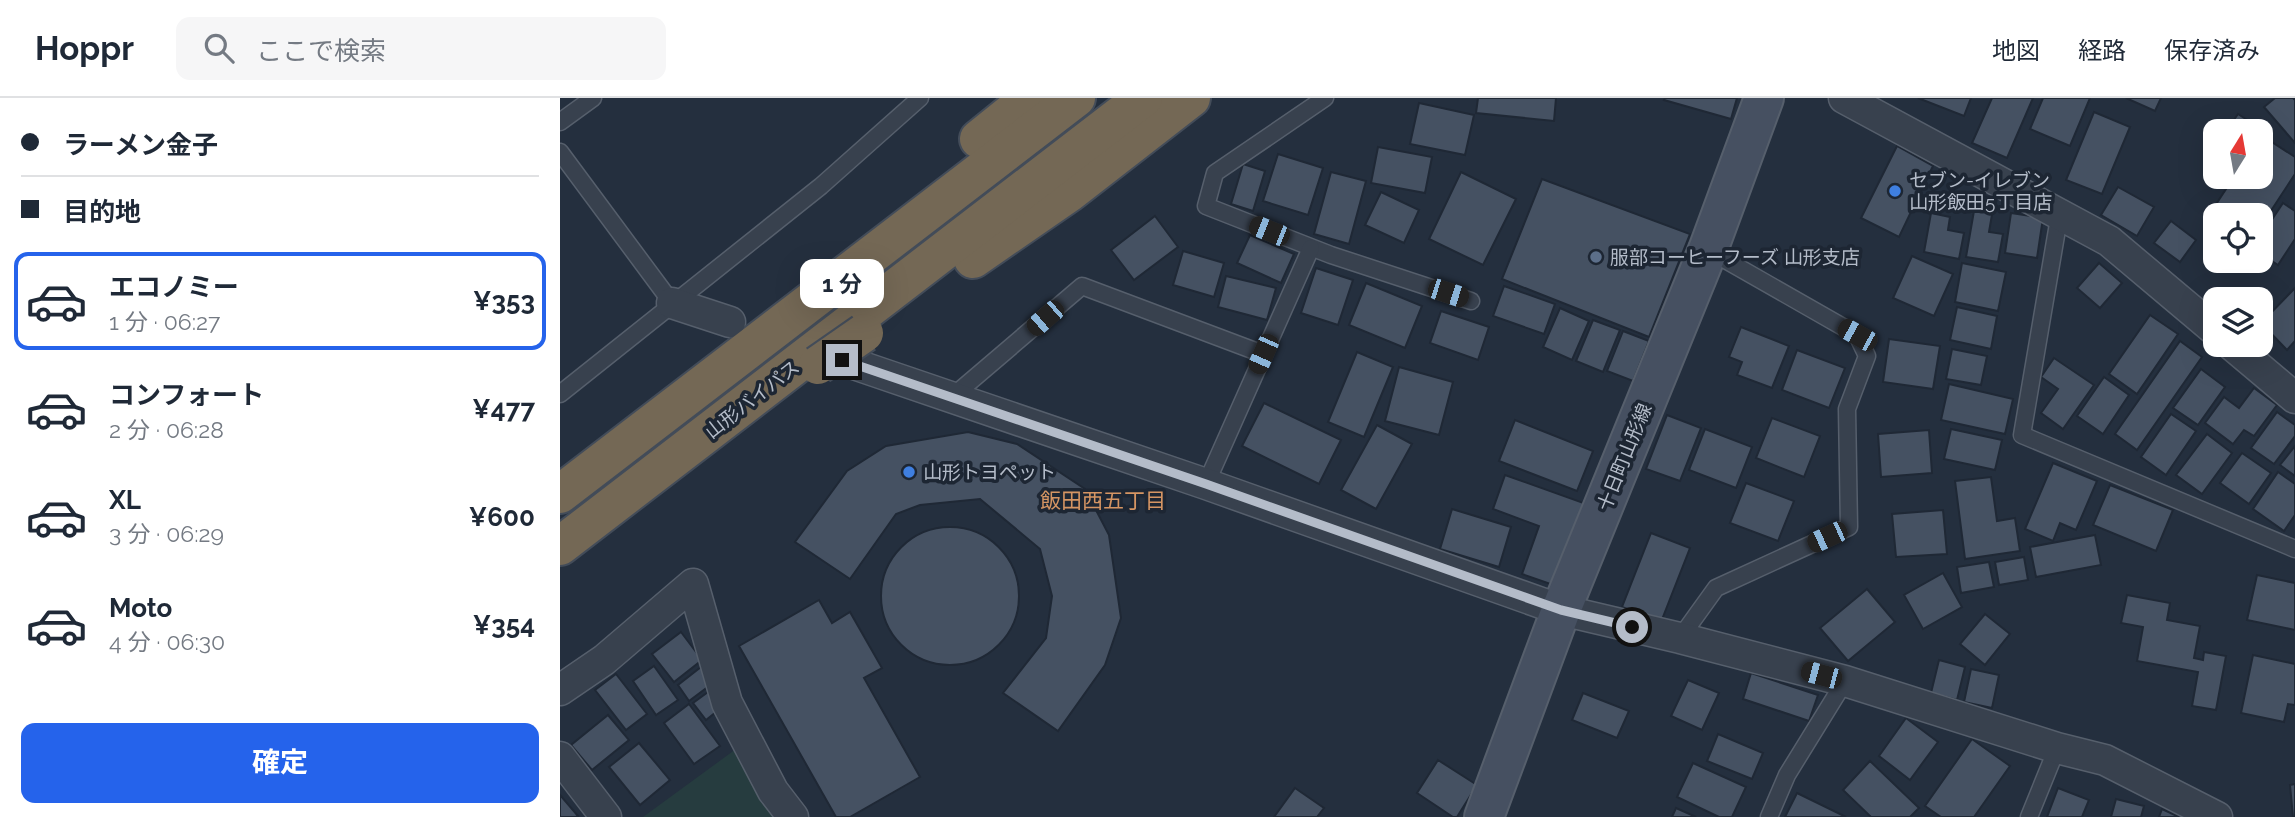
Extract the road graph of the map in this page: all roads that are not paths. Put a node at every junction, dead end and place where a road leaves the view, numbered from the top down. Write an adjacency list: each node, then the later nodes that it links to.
1 (593, 98): 10 (lane)
2 (920, 98): 16 (lane)
3 (1076, 98): 9 (highway)
4 (1143, 98): 27 (highway, 山形バイパス)
5 (1191, 98): 19 (highway)
6 (1325, 98): 13 (lane)
7 (1764, 98): 14 (main road, 十日町山形線)
8 (1844, 98): 12 (street)
9 (1030, 115): 26 (highway)
10 (560, 121)
11 (560, 152): 16 (lane)
12 (2060, 212): 17 (street); 28 (lane)
13 (1311, 248): 15 (lane); 20 (lane)
14 (1708, 250): 29 (main road, 十日町山形線); 30 (lane)
15 (1471, 301)
16 (672, 303): 18 (street); 22 (lane)
17 (2203, 320)
18 (730, 322)
19 (842, 353): 23 (street); 27 (highway)
20 (1263, 354): 23 (lane); 25 (lane)
21 (2246, 357): 24 (street)
22 (560, 394)
23 (952, 397): 25 (street)
24 (2295, 398)
25 (1206, 484): 29 (street)
26 (560, 494)
27 (562, 545)
28 (2295, 549)
29 (1561, 610): 30 (street); 37 (main road, 十日町山形線)
30 (1680, 638): 31 (street)
31 (1844, 681): 33 (street); 38 (lane)
32 (560, 690): 36 (street)
33 (2057, 748): 39 (lane); 40 (street)
34 (560, 757): 35 (street)
35 (606, 817)
36 (793, 817)
37 (1484, 817)
38 (1769, 817)
39 (2029, 817)
40 (2217, 817)

